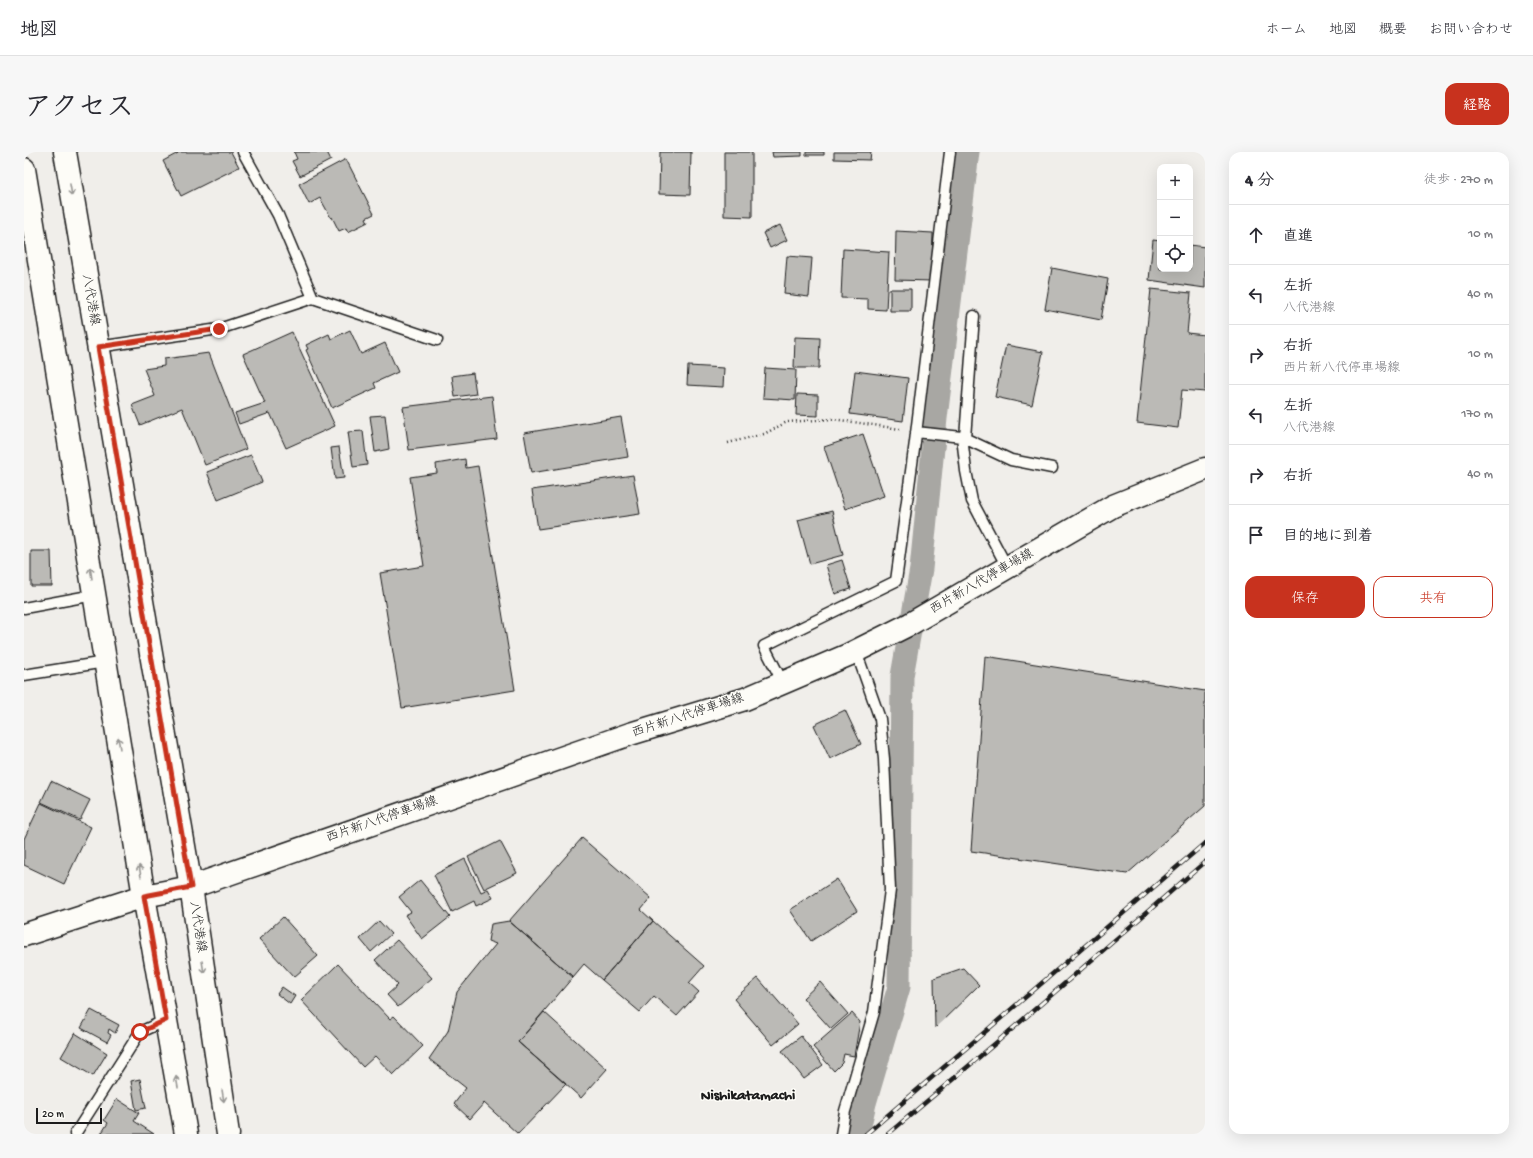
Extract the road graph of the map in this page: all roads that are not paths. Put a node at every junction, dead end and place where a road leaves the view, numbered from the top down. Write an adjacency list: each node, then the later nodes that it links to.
1 (64, 152): 8 (main road, 八代港線, one-way to 8)
2 (243, 152): 5 (lane)
3 (950, 152): 9 (lane)
4 (24, 169): 14 (main road, one-way to 4)
5 (313, 298): 7 (lane); 8 (lane)
6 (974, 316): 10 (lane)
7 (437, 340)
8 (98, 347): 20 (main road, 八代港線)
9 (917, 432): 10 (lane); 19 (lane)
10 (962, 437): 11 (lane); 13 (lane)
11 (1052, 468)
12 (1205, 469): 13 (main road, 西片新八代停車場線)
13 (1007, 567): 16 (main road, 西片新八代停車場線)
14 (94, 595): 15 (lane); 17 (main road)
15 (24, 608)
16 (856, 651): 19 (main road, 西片新八代停車場線); 27 (lane)
17 (105, 662): 18 (lane); 21 (main road, one-way to 17)
18 (24, 675)
19 (783, 683): 20 (main road, 西片新八代停車場線)
20 (191, 887): 21 (main road, 西片新八代停車場線); 26 (main road, 八代港線, one-way to 26)
21 (144, 896): 22 (main road, 西片新八代停車場線); 23 (main road)
22 (24, 935)
23 (166, 1020): 24 (lane); 25 (main road, one-way to 23)
24 (75, 1134)
25 (186, 1134)
26 (228, 1134)
27 (841, 1134)

